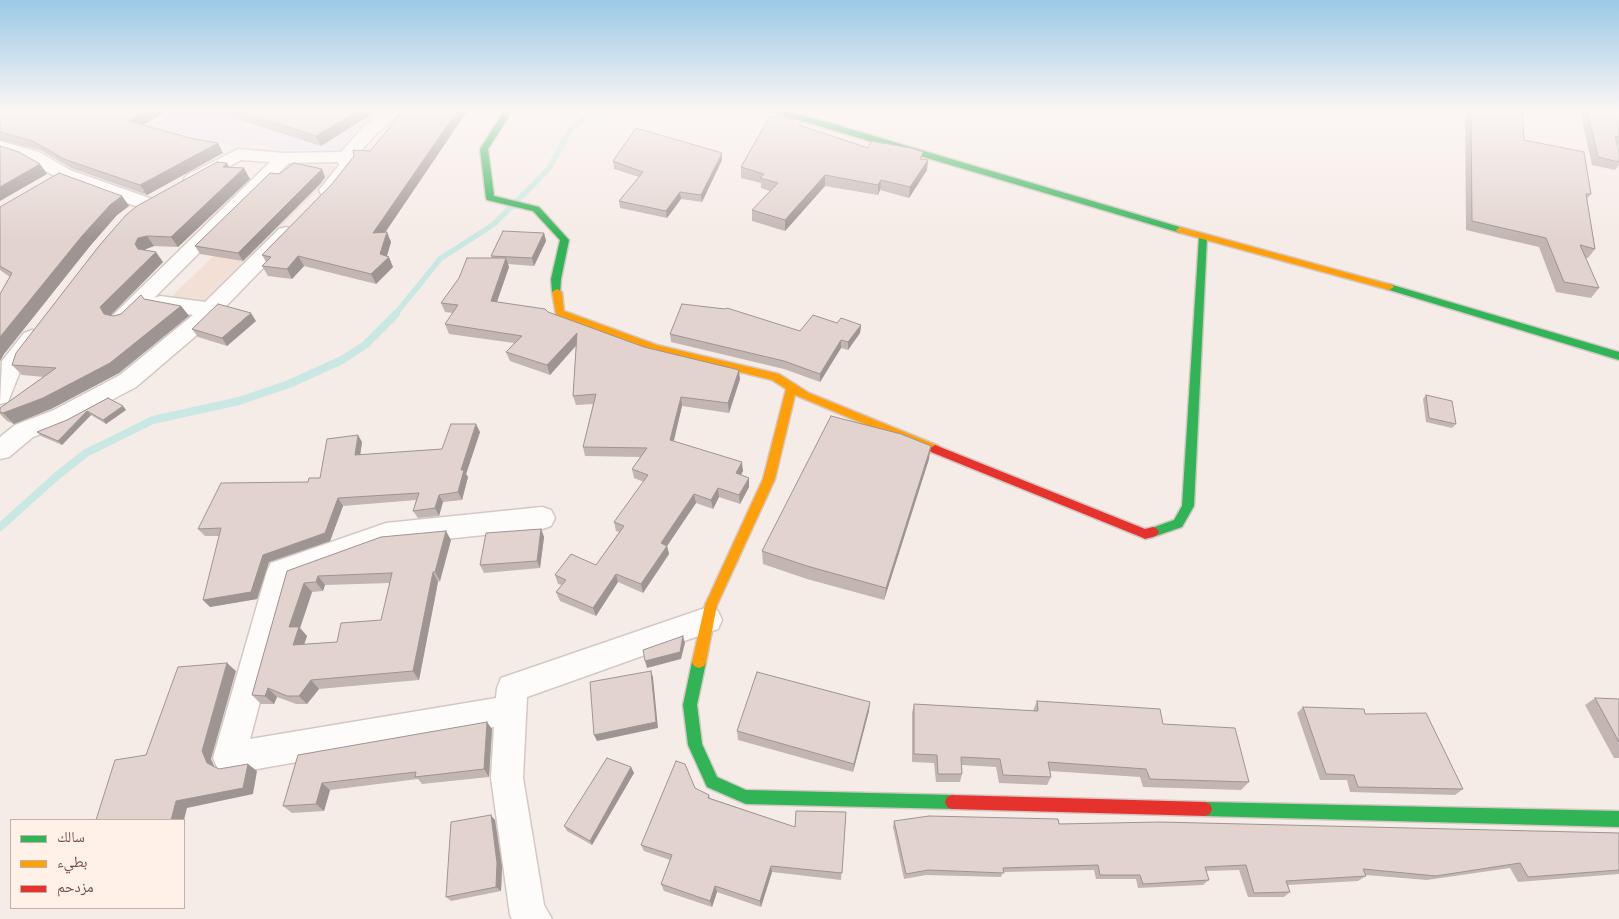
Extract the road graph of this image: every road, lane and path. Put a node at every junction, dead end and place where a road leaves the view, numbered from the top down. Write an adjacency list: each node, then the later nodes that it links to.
1 (23, 153): 7 (street)
2 (350, 153): 5 (street)
3 (484, 153): 17 (street)
4 (920, 153): 9 (street)
5 (346, 157): 6 (street); 13 (street)
6 (284, 158): 7 (street); 11 (street)
7 (163, 196): 8 (street)
8 (131, 216)
9 (1203, 237): 16 (street); 17 (street)
10 (162, 255): 11 (street)
11 (184, 256): 14 (street)
12 (160, 303): 13 (street)
13 (210, 310): 19 (street)
14 (121, 318)
15 (42, 325): 18 (street)
16 (1619, 356)
17 (792, 387): 21 (street)
18 (0, 396)
19 (0, 450)
20 (542, 518): 22 (street)
21 (708, 620): 22 (street); 23 (street)
22 (510, 710): 24 (street)
23 (1619, 819)
24 (534, 919)

